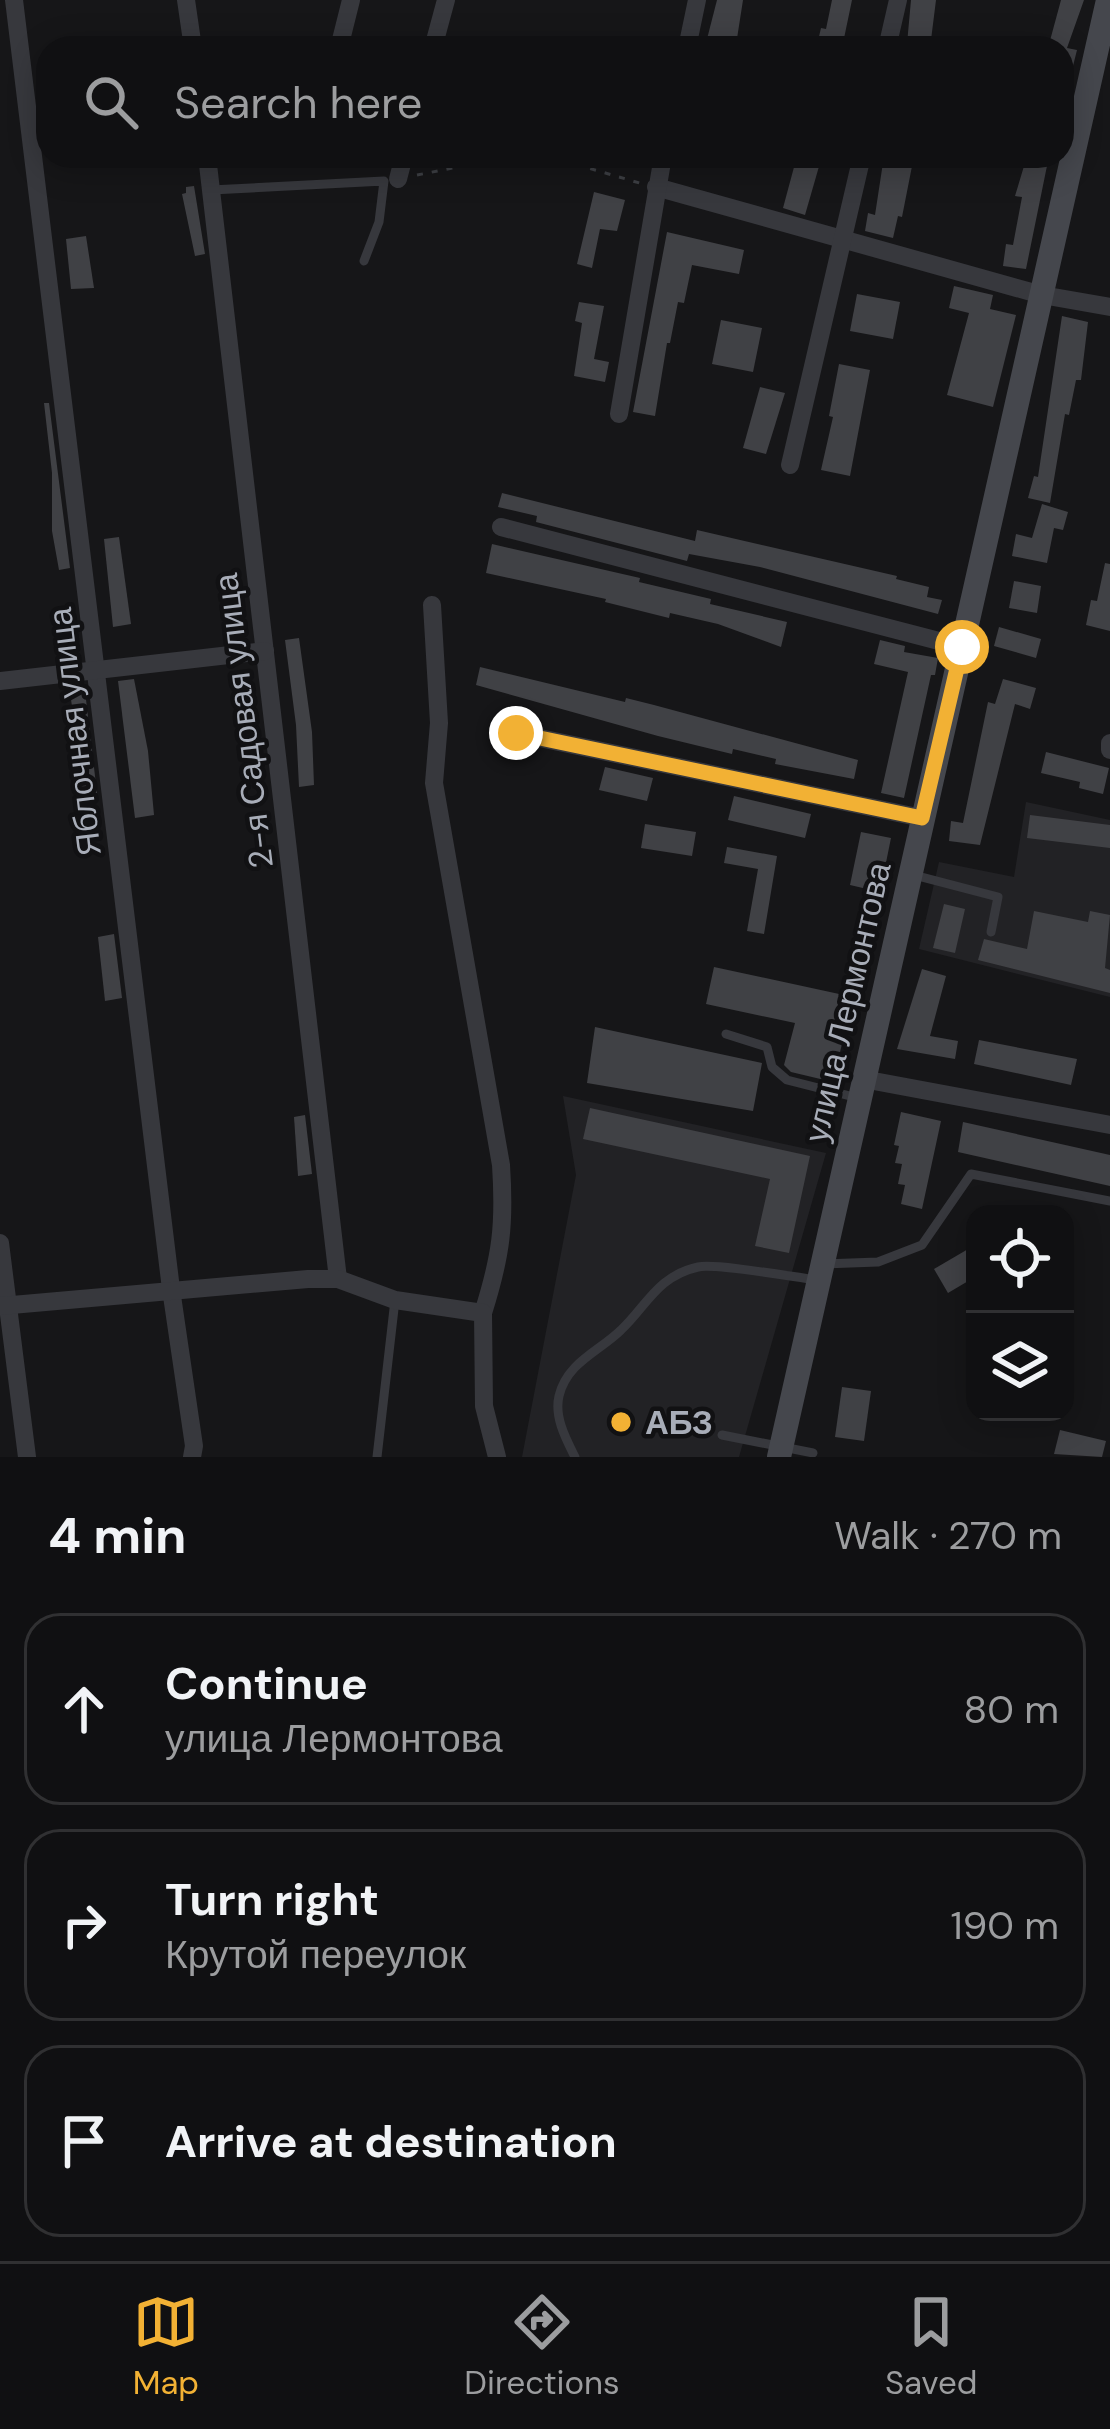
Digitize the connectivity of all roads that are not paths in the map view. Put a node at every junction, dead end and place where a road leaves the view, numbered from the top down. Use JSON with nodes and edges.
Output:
{"nodes":[{"id":1,"x":14,"y":0,"type":"edge"},
{"id":2,"x":187,"y":0,"type":"edge"},
{"id":3,"x":351,"y":0,"type":"edge"},
{"id":4,"x":446,"y":0,"type":"edge"},
{"id":5,"x":697,"y":0,"type":"edge"},
{"id":6,"x":898,"y":0,"type":"edge"},
{"id":7,"x":1108,"y":0,"type":"edge"},
{"id":8,"x":192,"y":36,"type":"edge"},
{"id":9,"x":342,"y":36,"type":"edge"},
{"id":10,"x":436,"y":36,"type":"edge"},
{"id":11,"x":690,"y":36,"type":"edge"},
{"id":12,"x":890,"y":36,"type":"edge"},
{"id":13,"x":1074,"y":152,"type":"edge"},
{"id":14,"x":209,"y":168,"type":"edge"},
{"id":15,"x":401,"y":168,"type":"edge"},
{"id":16,"x":660,"y":168,"type":"edge"},
{"id":17,"x":859,"y":168,"type":"edge"},
{"id":18,"x":1070,"y":168,"type":"edge"},
{"id":19,"x":398,"y":179,"type":"road end"},
{"id":20,"x":656,"y":188,"type":"junction"},
{"id":21,"x":212,"y":190,"type":"junction"},
{"id":22,"x":842,"y":240,"type":"junction"},
{"id":23,"x":364,"y":261,"type":"dead end"},
{"id":24,"x":1042,"y":295,"type":"junction"},
{"id":25,"x":1110,"y":307,"type":"edge"},
{"id":26,"x":619,"y":414,"type":"dead end"},
{"id":27,"x":790,"y":465,"type":"dead end"},
{"id":28,"x":501,"y":527,"type":"dead end"},
{"id":29,"x":432,"y":605,"type":"dead end"},
{"id":30,"x":962,"y":647,"type":"junction"},
{"id":31,"x":266,"y":650,"type":"junction"},
{"id":32,"x":97,"y":670,"type":"junction"},
{"id":33,"x":0,"y":681,"type":"edge"},
{"id":34,"x":516,"y":733,"type":"dead end"},
{"id":35,"x":922,"y":818,"type":"junction"},
{"id":36,"x":910,"y":874,"type":"junction"},
{"id":37,"x":991,"y":932,"type":"dead end"},
{"id":38,"x":726,"y":1034,"type":"dead end"},
{"id":39,"x":861,"y":1089,"type":"junction"},
{"id":40,"x":1110,"y":1125,"type":"edge"},
{"id":41,"x":1110,"y":1201,"type":"edge"},
{"id":42,"x":0,"y":1244,"type":"edge"},
{"id":43,"x":818,"y":1272,"type":"junction"},
{"id":44,"x":338,"y":1280,"type":"junction"},
{"id":45,"x":171,"y":1289,"type":"junction"},
{"id":46,"x":395,"y":1300,"type":"junction"},
{"id":47,"x":4,"y":1306,"type":"edge"},
{"id":48,"x":483,"y":1313,"type":"junction"},
{"id":49,"x":722,"y":1435,"type":"dead end"},
{"id":50,"x":780,"y":1451,"type":"edge"},
{"id":51,"x":813,"y":1453,"type":"dead end"},
{"id":52,"x":27,"y":1457,"type":"edge"},
{"id":53,"x":192,"y":1457,"type":"edge"},
{"id":54,"x":377,"y":1457,"type":"edge"},
{"id":55,"x":497,"y":1457,"type":"edge"},
{"id":56,"x":574,"y":1457,"type":"edge"}],
"edges":[{"from":1,"to":32,"type":"street","name":"Яблочная улица"},
{"from":2,"to":8,"type":"street"},
{"from":3,"to":9,"type":"street"},
{"from":4,"to":10,"type":"street"},
{"from":5,"to":11,"type":"street"},
{"from":6,"to":12,"type":"street"},
{"from":7,"to":13,"type":"street","name":"улица Лермонтова"},
{"from":14,"to":21,"type":"street","name":"2-я Садовая улица"},
{"from":15,"to":19,"type":"street"},
{"from":16,"to":20,"type":"street"},
{"from":17,"to":22,"type":"street"},
{"from":18,"to":24,"type":"street","name":"улица Лермонтова"},
{"from":20,"to":22,"type":"street"},
{"from":20,"to":26,"type":"street"},
{"from":21,"to":23,"type":"lane"},
{"from":21,"to":31,"type":"street","name":"2-я Садовая улица"},
{"from":22,"to":24,"type":"street"},
{"from":22,"to":27,"type":"street"},
{"from":24,"to":25,"type":"street"},
{"from":24,"to":30,"type":"street","name":"улица Лермонтова"},
{"from":28,"to":30,"type":"street"},
{"from":29,"to":48,"type":"street"},
{"from":30,"to":35,"type":"street","name":"улица Лермонтова"},
{"from":31,"to":32,"type":"street"},
{"from":31,"to":44,"type":"street","name":"2-я Садовая улица"},
{"from":32,"to":33,"type":"street"},
{"from":32,"to":45,"type":"street","name":"Яблочная улица"},
{"from":34,"to":35,"type":"street"},
{"from":35,"to":36,"type":"street","name":"улица Лермонтова"},
{"from":36,"to":37,"type":"lane"},
{"from":36,"to":39,"type":"street","name":"улица Лермонтова"},
{"from":38,"to":39,"type":"lane"},
{"from":39,"to":40,"type":"street"},
{"from":39,"to":43,"type":"street","name":"улица Лермонтова"},
{"from":41,"to":43,"type":"lane"},
{"from":42,"to":47,"type":"street"},
{"from":43,"to":50,"type":"street","name":"улица Лермонтова"},
{"from":43,"to":56,"type":"lane"},
{"from":44,"to":45,"type":"street"},
{"from":44,"to":46,"type":"street"},
{"from":45,"to":47,"type":"street"},
{"from":45,"to":53,"type":"street","name":"Яблочная улица"},
{"from":46,"to":48,"type":"street"},
{"from":46,"to":54,"type":"lane"},
{"from":47,"to":52,"type":"street"},
{"from":48,"to":55,"type":"street"},
{"from":49,"to":50,"type":"lane"},
{"from":50,"to":51,"type":"lane"}]}
